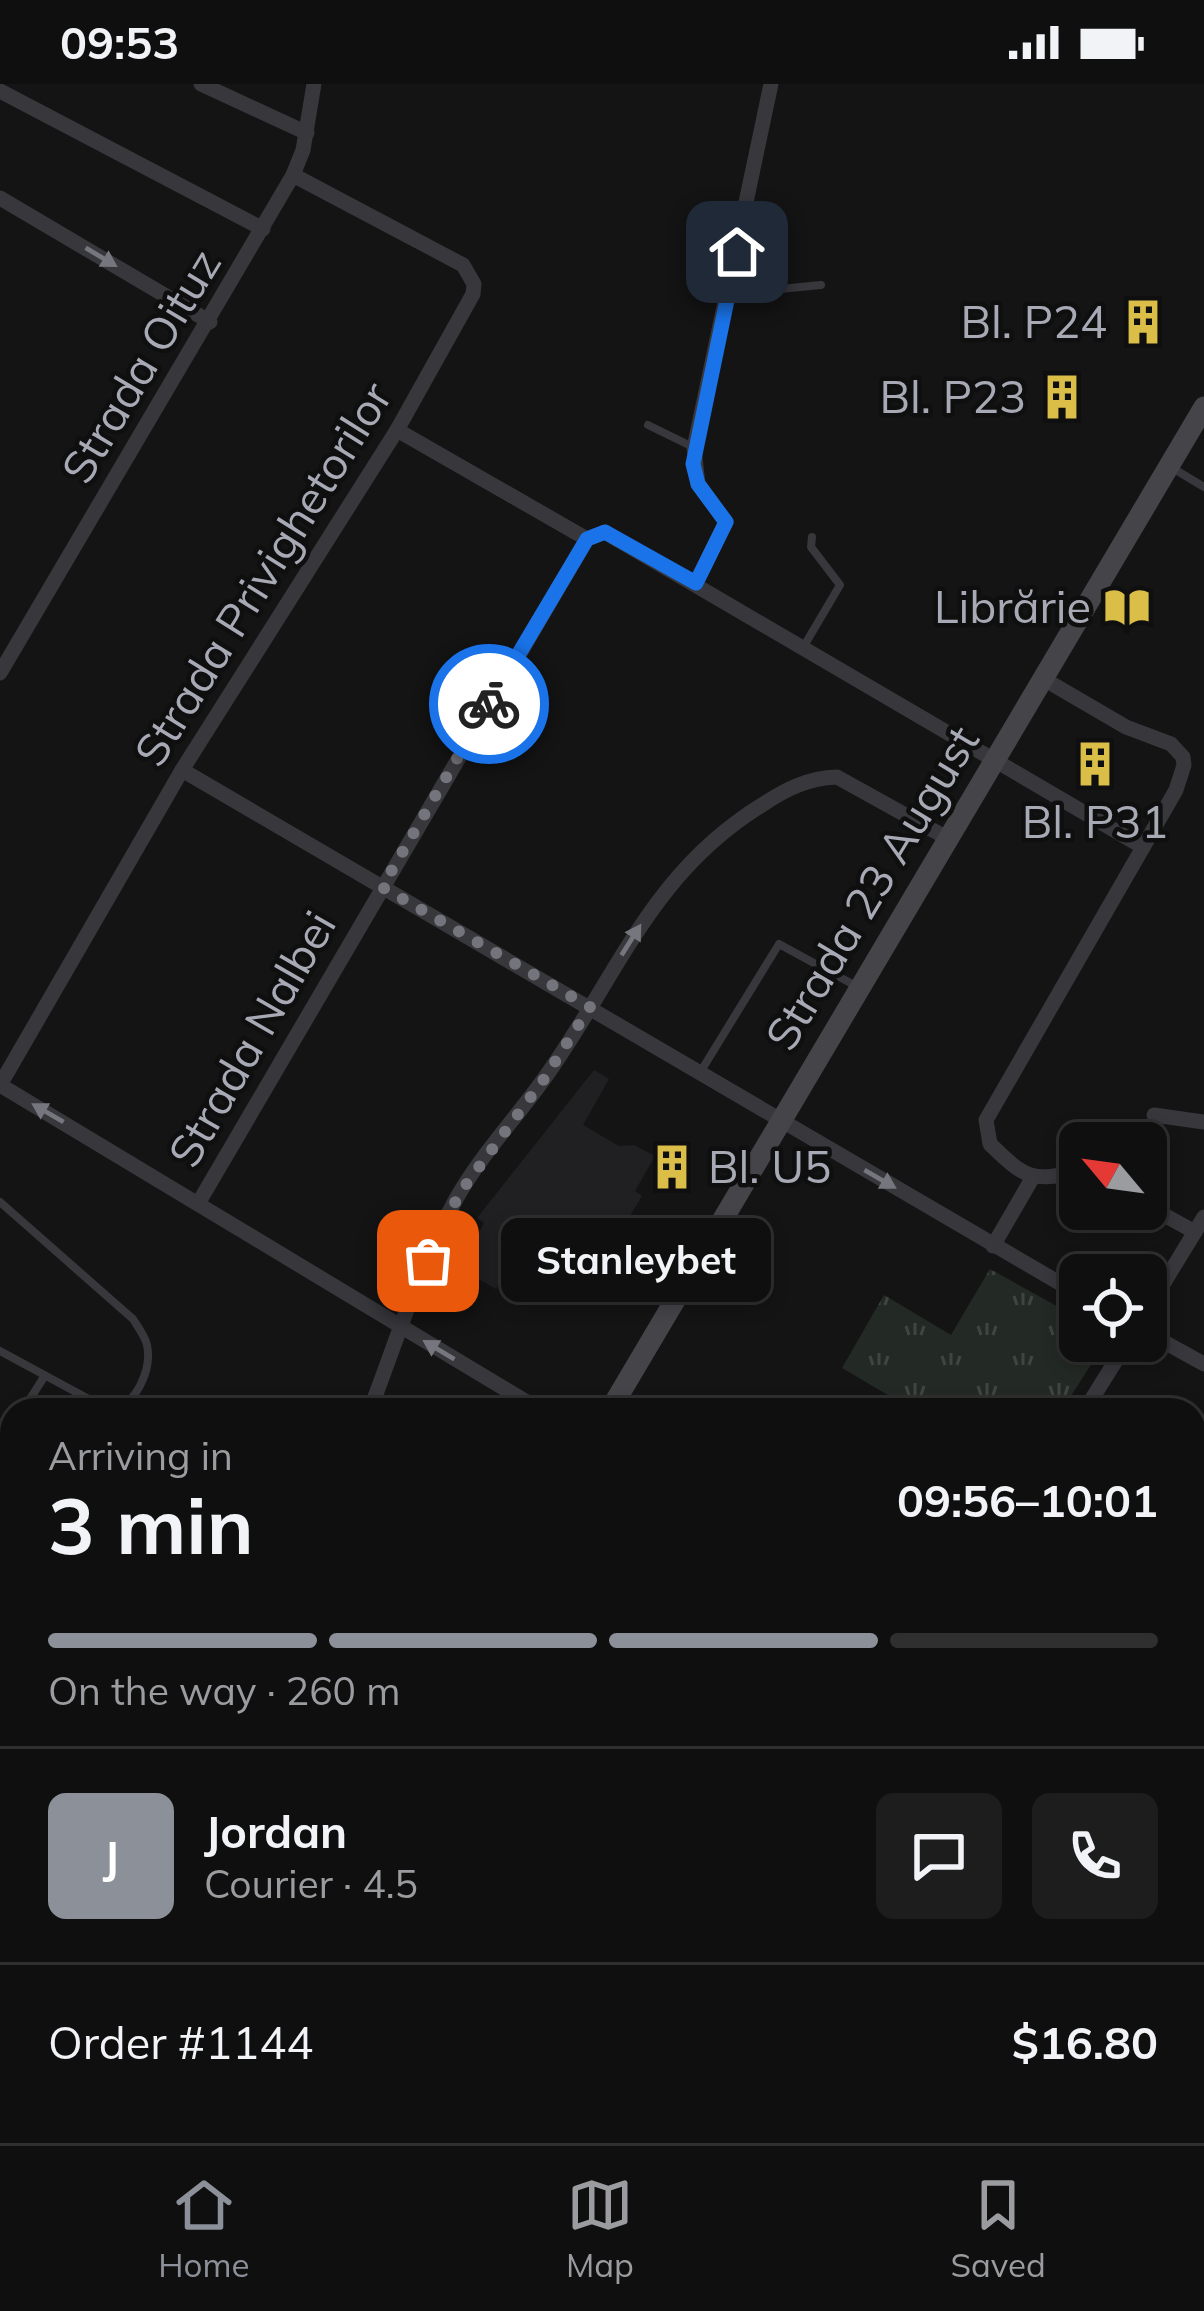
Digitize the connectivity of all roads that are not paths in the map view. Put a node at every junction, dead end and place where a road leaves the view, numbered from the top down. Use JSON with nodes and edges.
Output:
{"nodes":[{"id":1,"x":201,"y":84,"type":"edge"},
{"id":2,"x":314,"y":84,"type":"edge"},
{"id":3,"x":771,"y":84,"type":"edge"},
{"id":4,"x":0,"y":91,"type":"edge"},
{"id":5,"x":307,"y":133,"type":"junction"},
{"id":6,"x":293,"y":175,"type":"junction"},
{"id":7,"x":0,"y":198,"type":"edge"},
{"id":8,"x":263,"y":229,"type":"junction"},
{"id":9,"x":820,"y":285,"type":"dead end"},
{"id":10,"x":729,"y":294,"type":"junction"},
{"id":11,"x":210,"y":322,"type":"junction"},
{"id":12,"x":1204,"y":407,"type":"edge"},
{"id":13,"x":648,"y":425,"type":"dead end"},
{"id":14,"x":397,"y":430,"type":"junction"},
{"id":15,"x":694,"y":448,"type":"junction"},
{"id":16,"x":1168,"y":466,"type":"junction"},
{"id":17,"x":1204,"y":487,"type":"edge"},
{"id":18,"x":812,"y":537,"type":"dead end"},
{"id":19,"x":587,"y":539,"type":"junction"},
{"id":20,"x":696,"y":583,"type":"junction"},
{"id":21,"x":804,"y":646,"type":"junction"},
{"id":22,"x":0,"y":673,"type":"edge"},
{"id":23,"x":1042,"y":678,"type":"junction"},
{"id":24,"x":994,"y":759,"type":"junction"},
{"id":25,"x":182,"y":770,"type":"junction"},
{"id":26,"x":946,"y":838,"type":"junction"},
{"id":27,"x":1143,"y":847,"type":"junction"},
{"id":28,"x":382,"y":887,"type":"junction"},
{"id":29,"x":858,"y":987,"type":"junction"},
{"id":30,"x":590,"y":1007,"type":"junction"},
{"id":31,"x":700,"y":1072,"type":"junction"},
{"id":32,"x":0,"y":1085,"type":"edge"},
{"id":33,"x":1154,"y":1115,"type":"dead end"},
{"id":34,"x":779,"y":1120,"type":"junction"},
{"id":35,"x":1204,"y":1122,"type":"edge"},
{"id":36,"x":1034,"y":1177,"type":"junction"},
{"id":37,"x":1059,"y":1178,"type":"edge"},
{"id":38,"x":0,"y":1202,"type":"edge"},
{"id":39,"x":199,"y":1202,"type":"junction"},
{"id":40,"x":1167,"y":1212,"type":"edge"},
{"id":41,"x":1199,"y":1224,"type":"edge"},
{"id":42,"x":993,"y":1246,"type":"junction"},
{"id":43,"x":1167,"y":1277,"type":"edge"},
{"id":44,"x":1059,"y":1283,"type":"edge"},
{"id":45,"x":402,"y":1328,"type":"junction"},
{"id":46,"x":1167,"y":1344,"type":"edge"},
{"id":47,"x":0,"y":1351,"type":"edge"},
{"id":48,"x":1115,"y":1362,"type":"edge"},
{"id":49,"x":1204,"y":1364,"type":"edge"},
{"id":50,"x":44,"y":1377,"type":"junction"},
{"id":51,"x":31,"y":1398,"type":"edge"},
{"id":52,"x":86,"y":1398,"type":"edge"},
{"id":53,"x":132,"y":1398,"type":"edge"},
{"id":54,"x":375,"y":1398,"type":"edge"},
{"id":55,"x":506,"y":1398,"type":"edge"},
{"id":56,"x":617,"y":1398,"type":"edge"},
{"id":57,"x":1092,"y":1398,"type":"edge"}],
"edges":[{"from":1,"to":5,"type":"street"},
{"from":2,"to":5,"type":"street","name":"Strada Oituz"},
{"from":3,"to":10,"type":"street"},
{"from":4,"to":8,"type":"street"},
{"from":5,"to":6,"type":"street","name":"Strada Oituz"},
{"from":6,"to":8,"type":"street","name":"Strada Oituz"},
{"from":6,"to":14,"type":"street","name":"Strada Privighetorilor"},
{"from":7,"to":11,"type":"street","one_way":true},
{"from":8,"to":11,"type":"street","name":"Strada Oituz"},
{"from":9,"to":10,"type":"lane"},
{"from":10,"to":15,"type":"street"},
{"from":11,"to":22,"type":"street","name":"Strada Oituz"},
{"from":12,"to":16,"type":"main road","name":"Strada 23 August"},
{"from":13,"to":15,"type":"lane"},
{"from":14,"to":19,"type":"street"},
{"from":14,"to":25,"type":"street","name":"Strada Privighetorilor"},
{"from":15,"to":20,"type":"street"},
{"from":16,"to":17,"type":"lane"},
{"from":16,"to":23,"type":"main road","name":"Strada 23 August"},
{"from":18,"to":21,"type":"lane"},
{"from":19,"to":20,"type":"street"},
{"from":19,"to":28,"type":"street","name":"Strada Nalbei"},
{"from":20,"to":21,"type":"street"},
{"from":21,"to":24,"type":"street"},
{"from":23,"to":24,"type":"main road","name":"Strada 23 August"},
{"from":23,"to":27,"type":"street"},
{"from":24,"to":26,"type":"main road","name":"Strada 23 August"},
{"from":24,"to":27,"type":"street"},
{"from":25,"to":28,"type":"street"},
{"from":25,"to":32,"type":"street","name":"Strada Privighetorilor"},
{"from":26,"to":29,"type":"main road","name":"Strada 23 August"},
{"from":30,"to":26,"type":"street","one_way":true},
{"from":27,"to":36,"type":"street"},
{"from":28,"to":30,"type":"street"},
{"from":28,"to":39,"type":"street","name":"Strada Nalbei"},
{"from":29,"to":31,"type":"lane"},
{"from":29,"to":34,"type":"main road","name":"Strada 23 August"},
{"from":30,"to":31,"type":"street"},
{"from":30,"to":45,"type":"street"},
{"from":31,"to":34,"type":"street"},
{"from":39,"to":32,"type":"street","one_way":true},
{"from":33,"to":35,"type":"street"},
{"from":34,"to":42,"type":"street","one_way":true},
{"from":34,"to":56,"type":"main road","name":"Strada 23 August"},
{"from":36,"to":37,"type":"street"},
{"from":36,"to":42,"type":"street"},
{"from":38,"to":53,"type":"lane"},
{"from":39,"to":45,"type":"street"},
{"from":40,"to":41,"type":"street"},
{"from":41,"to":43,"type":"street"},
{"from":42,"to":44,"type":"street"},
{"from":45,"to":54,"type":"street"},
{"from":55,"to":45,"type":"street","one_way":true},
{"from":46,"to":49,"type":"street"},
{"from":47,"to":50,"type":"lane"},
{"from":48,"to":57,"type":"street"},
{"from":50,"to":51,"type":"lane"},
{"from":50,"to":52,"type":"lane"}]}
